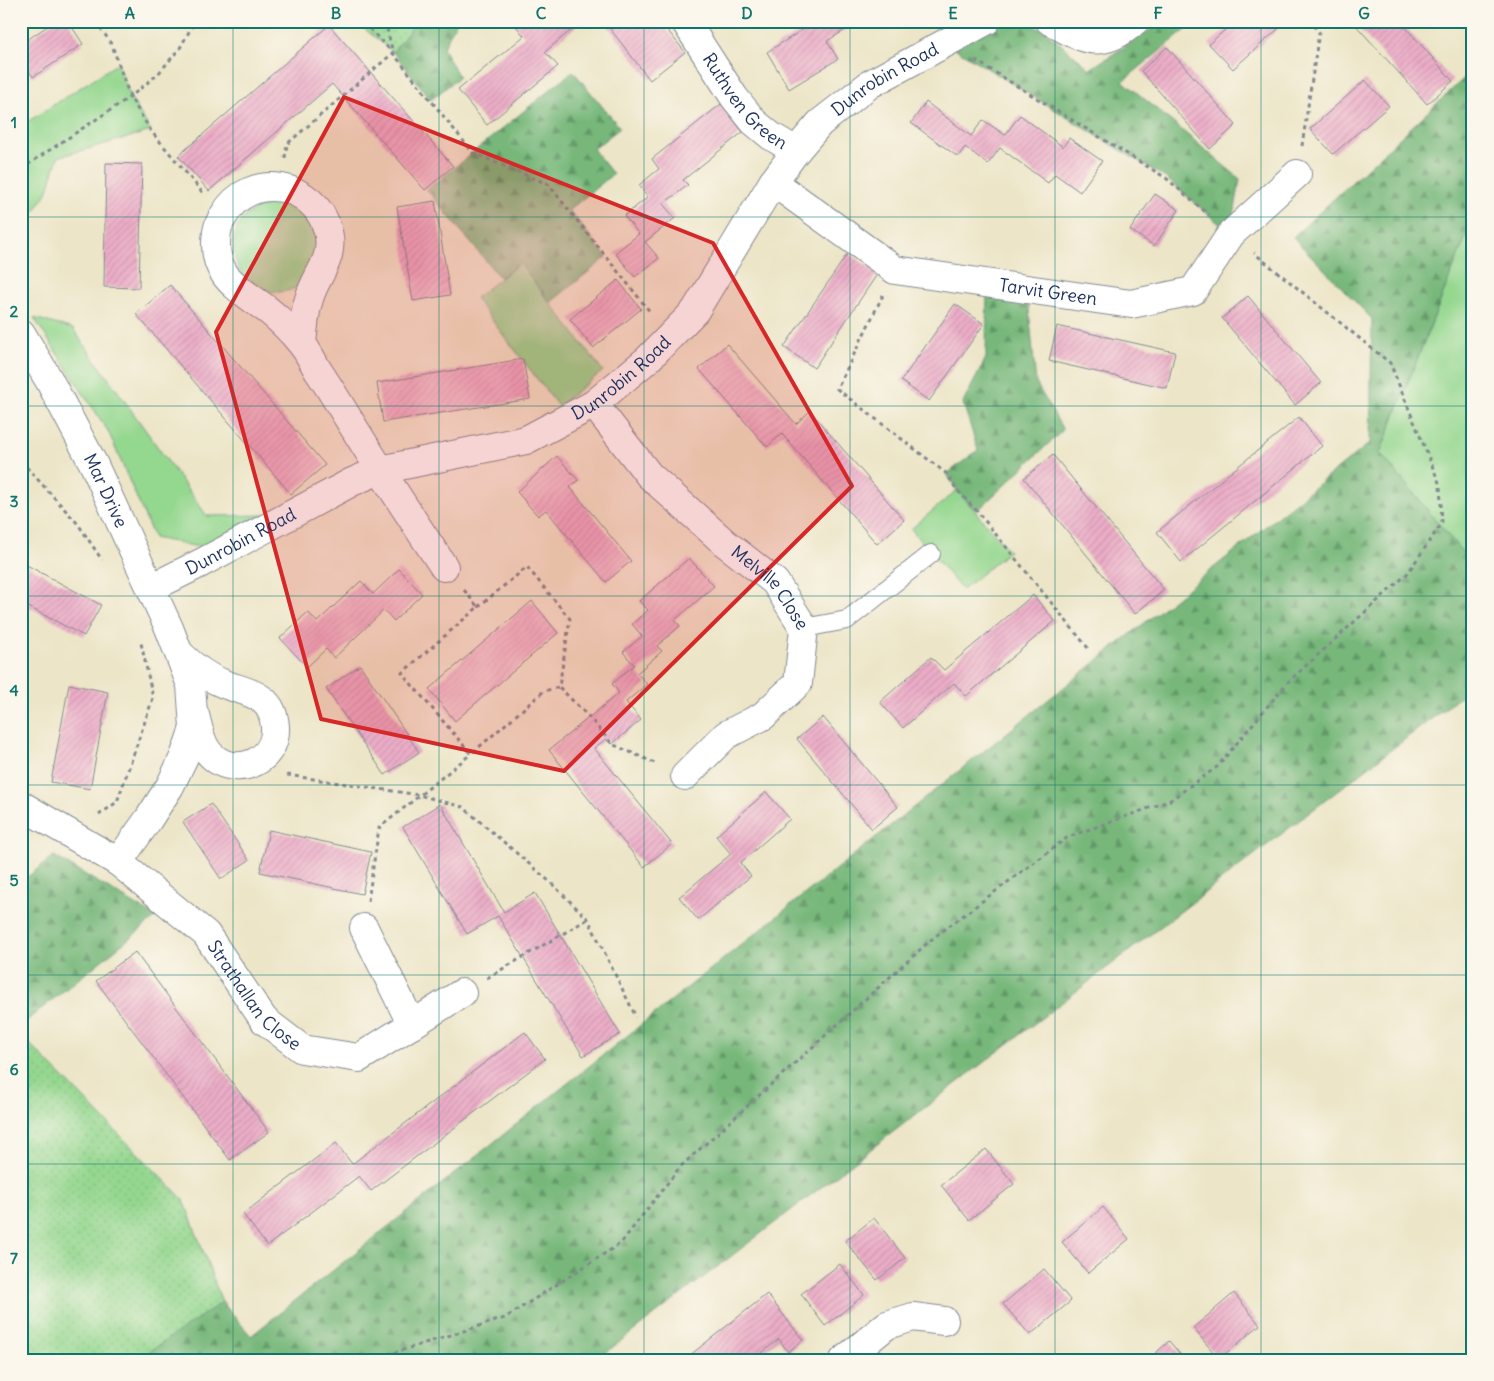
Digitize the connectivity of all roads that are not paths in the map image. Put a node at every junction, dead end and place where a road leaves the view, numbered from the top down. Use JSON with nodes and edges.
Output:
{"nodes":[{"id":1,"x":685,"y":21,"type":"edge"},
{"id":2,"x":986,"y":21,"type":"edge"},
{"id":3,"x":1050,"y":21,"type":"edge"},
{"id":4,"x":1135,"y":21,"type":"edge"},
{"id":5,"x":796,"y":151,"type":"junction"},
{"id":6,"x":1297,"y":174,"type":"road end"},
{"id":7,"x":774,"y":182,"type":"junction"},
{"id":8,"x":21,"y":333,"type":"edge"},
{"id":9,"x":302,"y":344,"type":"junction"},
{"id":10,"x":594,"y":404,"type":"junction"},
{"id":11,"x":380,"y":470,"type":"junction"},
{"id":12,"x":932,"y":554,"type":"dead end"},
{"id":13,"x":444,"y":567,"type":"road end"},
{"id":14,"x":151,"y":588,"type":"junction"},
{"id":15,"x":804,"y":628,"type":"junction"},
{"id":16,"x":179,"y":653,"type":"junction"},
{"id":17,"x":192,"y":704,"type":"junction"},
{"id":18,"x":685,"y":776,"type":"road end"},
{"id":19,"x":21,"y":805,"type":"edge"},
{"id":20,"x":118,"y":862,"type":"junction"},
{"id":21,"x":364,"y":928,"type":"road end"},
{"id":22,"x":462,"y":993,"type":"road end"},
{"id":23,"x":412,"y":1025,"type":"junction"},
{"id":24,"x":944,"y":1322,"type":"dead end"},
{"id":25,"x":844,"y":1360,"type":"edge"}],
"edges":[{"from":1,"to":5,"type":"street","name":"Ruthven Green"},
{"from":2,"to":5,"type":"street","name":"Dunrobin Road"},
{"from":3,"to":4,"type":"street"},
{"from":5,"to":7,"type":"street","name":"Dunrobin Road"},
{"from":6,"to":7,"type":"street","name":"Tarvit Green"},
{"from":7,"to":10,"type":"street","name":"Dunrobin Road"},
{"from":8,"to":14,"type":"street","name":"Mar Drive"},
{"from":9,"to":9,"type":"street"},
{"from":9,"to":11,"type":"street"},
{"from":10,"to":11,"type":"street","name":"Dunrobin Road"},
{"from":10,"to":15,"type":"street","name":"Melville Close"},
{"from":11,"to":13,"type":"street"},
{"from":11,"to":14,"type":"street","name":"Dunrobin Road"},
{"from":12,"to":15,"type":"lane"},
{"from":14,"to":16,"type":"street","name":"Mar Drive"},
{"from":15,"to":18,"type":"street","name":"Melville Close"},
{"from":16,"to":17,"type":"street","name":"Mar Drive"},
{"from":16,"to":17,"type":"street","name":"Mar Drive"},
{"from":17,"to":20,"type":"street","name":"Mar Drive"},
{"from":19,"to":20,"type":"street","name":"Strathallan Close"},
{"from":20,"to":23,"type":"street","name":"Strathallan Close"},
{"from":21,"to":23,"type":"street"},
{"from":22,"to":23,"type":"street","name":"Strathallan Close"},
{"from":24,"to":25,"type":"street"}]}
